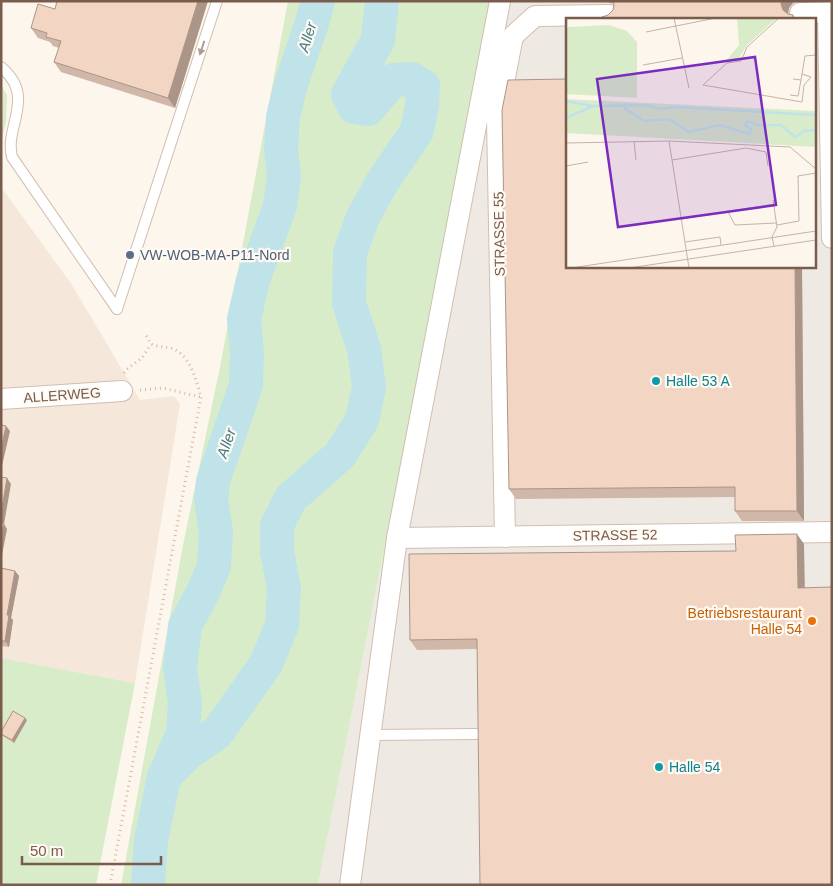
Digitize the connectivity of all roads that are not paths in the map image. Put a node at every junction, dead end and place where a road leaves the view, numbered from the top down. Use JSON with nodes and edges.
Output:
{"nodes":[{"id":1,"x":217,"y":1,"type":"edge"},
{"id":2,"x":500,"y":1,"type":"edge"},
{"id":3,"x":830,"y":12,"type":"edge"},
{"id":4,"x":800,"y":13,"type":"dead end"},
{"id":5,"x":609,"y":15,"type":"edge"},
{"id":6,"x":1,"y":67,"type":"edge"},
{"id":7,"x":832,"y":238,"type":"edge"},
{"id":8,"x":122,"y":391,"type":"road end"},
{"id":9,"x":1,"y":399,"type":"edge"},
{"id":10,"x":832,"y":532,"type":"edge"},
{"id":11,"x":505,"y":537,"type":"junction"},
{"id":12,"x":397,"y":538,"type":"junction"},
{"id":13,"x":476,"y":734,"type":"edge"},
{"id":14,"x":370,"y":735,"type":"junction"},
{"id":15,"x":350,"y":885,"type":"edge"}],
"edges":[{"from":1,"to":6,"type":"lane","one_way":true},
{"from":2,"to":12,"type":"street"},
{"from":3,"to":4,"type":"street"},
{"from":3,"to":7,"type":"street"},
{"from":5,"to":11,"type":"street","name":"STRASSE 55"},
{"from":8,"to":9,"type":"street","name":"ALLERWEG"},
{"from":10,"to":11,"type":"street","name":"STRASSE 52"},
{"from":11,"to":12,"type":"street","name":"STRASSE 52"},
{"from":12,"to":14,"type":"street"},
{"from":13,"to":14,"type":"lane"},
{"from":14,"to":15,"type":"street"}]}
